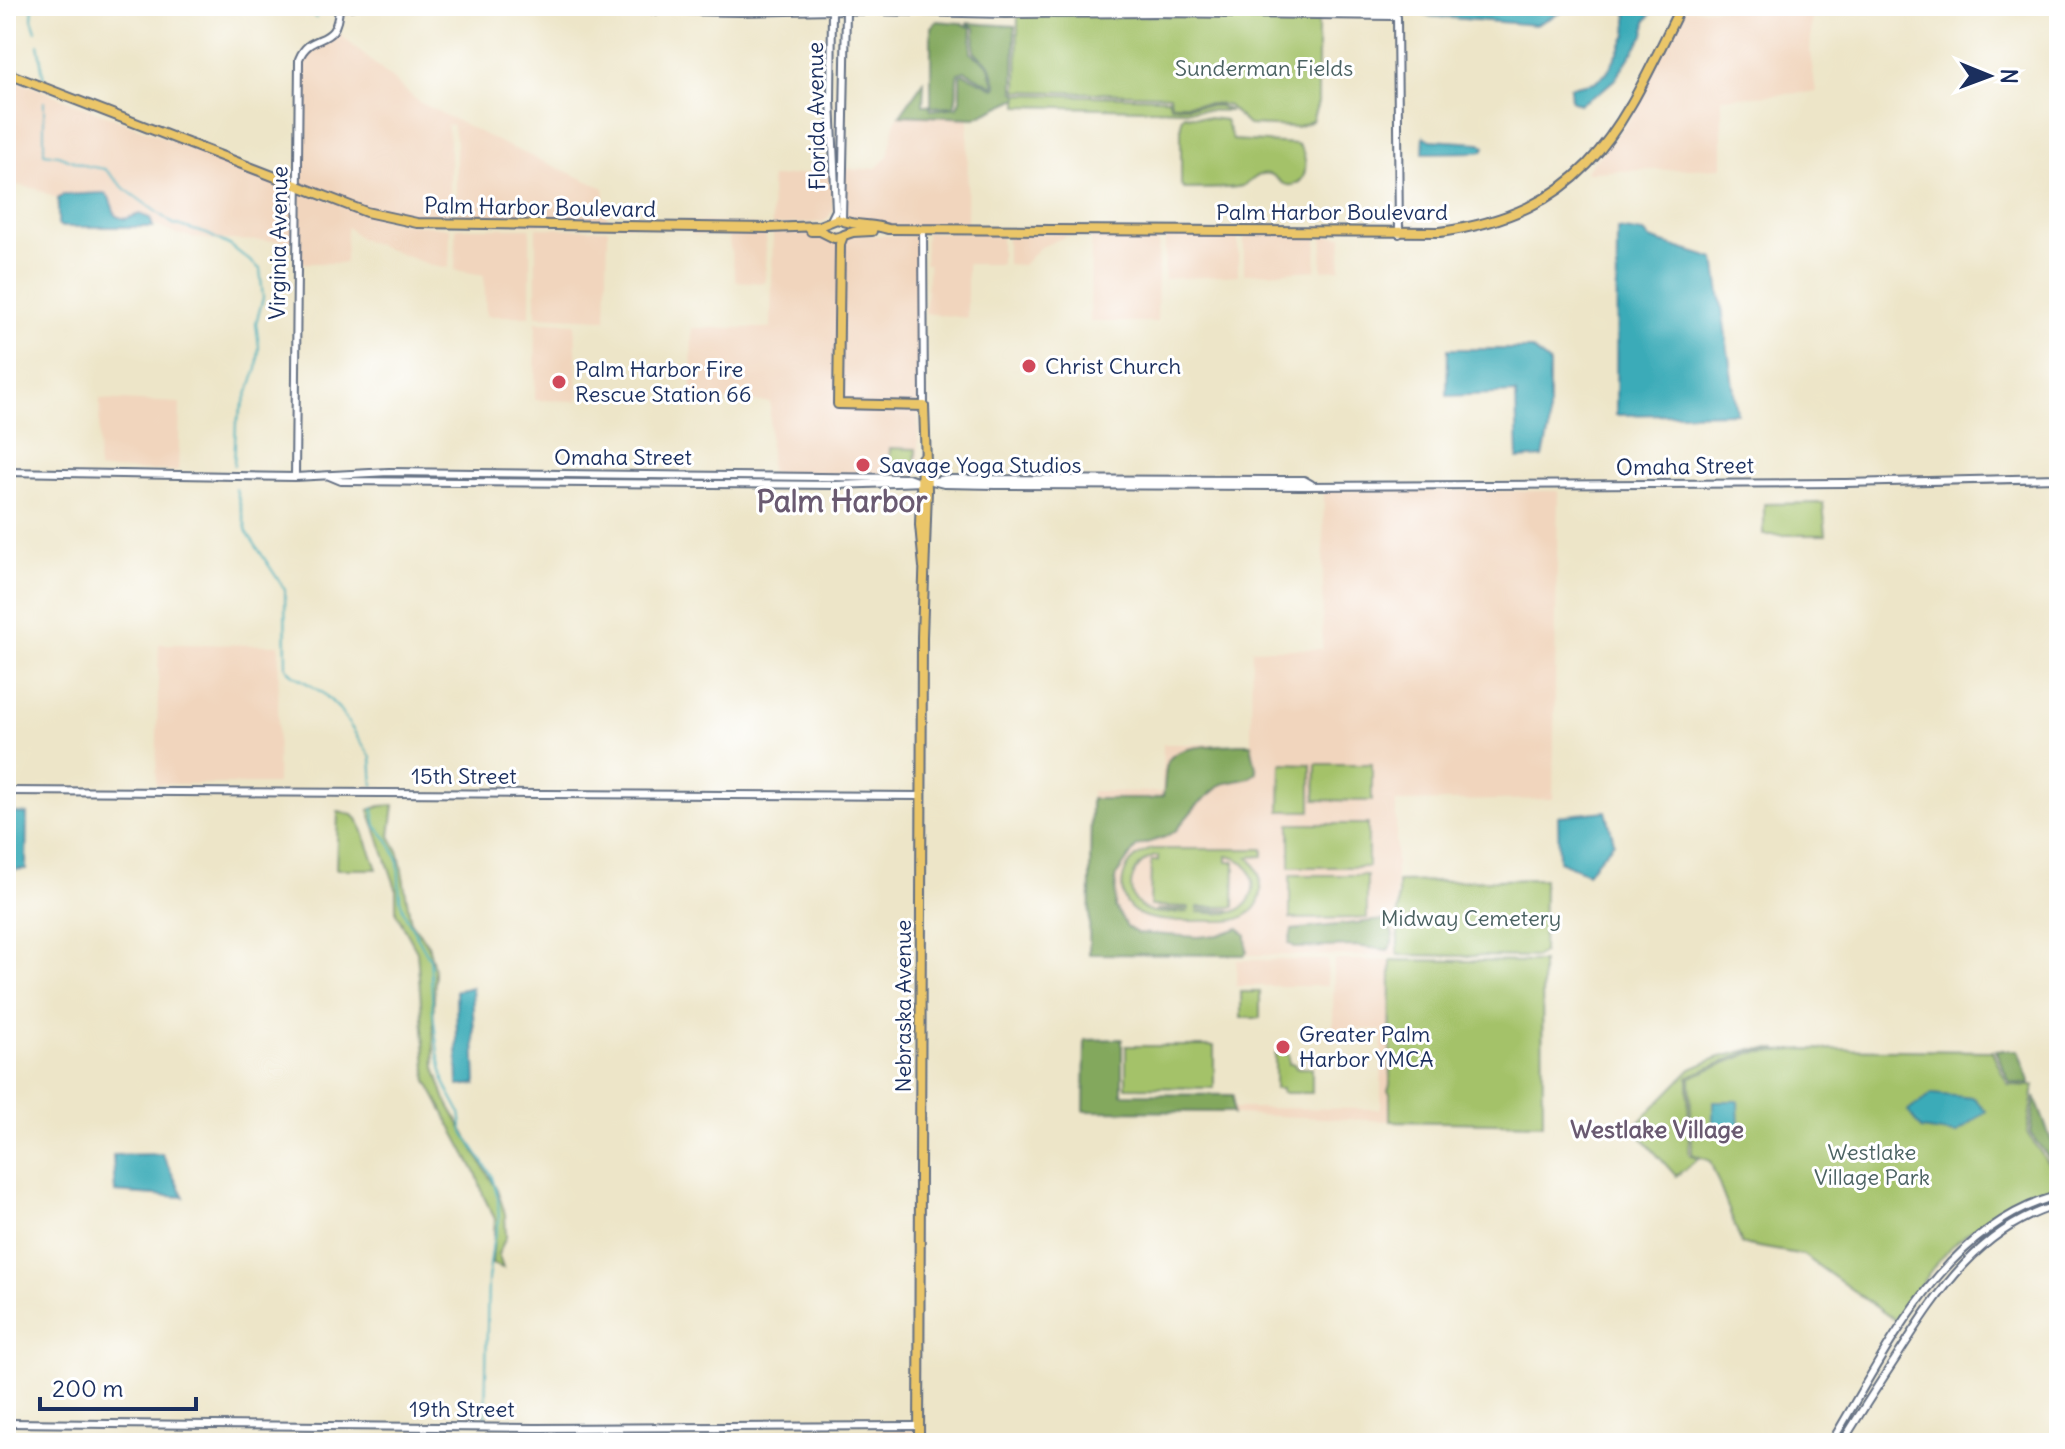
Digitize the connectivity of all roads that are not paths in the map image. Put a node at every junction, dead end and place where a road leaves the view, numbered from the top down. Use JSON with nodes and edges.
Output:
{"nodes":[{"id":1,"x":7,"y":6,"type":"edge"},
{"id":2,"x":355,"y":6,"type":"edge"},
{"id":3,"x":405,"y":6,"type":"edge"},
{"id":4,"x":1681,"y":6,"type":"edge"},
{"id":5,"x":338,"y":7,"type":"edge"},
{"id":6,"x":832,"y":10,"type":"junction"},
{"id":7,"x":846,"y":11,"type":"junction"},
{"id":8,"x":6,"y":13,"type":"edge"},
{"id":9,"x":6,"y":73,"type":"edge"},
{"id":10,"x":297,"y":186,"type":"junction"},
{"id":11,"x":830,"y":221,"type":"junction"},
{"id":12,"x":842,"y":221,"type":"junction"},
{"id":13,"x":789,"y":228,"type":"junction"},
{"id":14,"x":888,"y":229,"type":"junction"},
{"id":15,"x":923,"y":229,"type":"junction"},
{"id":16,"x":1399,"y":234,"type":"junction"},
{"id":17,"x":843,"y":236,"type":"junction"},
{"id":18,"x":830,"y":237,"type":"junction"},
{"id":19,"x":838,"y":294,"type":"junction"},
{"id":20,"x":924,"y":406,"type":"junction"},
{"id":21,"x":6,"y":472,"type":"edge"},
{"id":22,"x":295,"y":477,"type":"junction"},
{"id":23,"x":2059,"y":478,"type":"edge"},
{"id":24,"x":924,"y":481,"type":"junction"},
{"id":25,"x":6,"y":791,"type":"edge"},
{"id":26,"x":922,"y":796,"type":"junction"},
{"id":27,"x":2059,"y":1195,"type":"edge"},
{"id":28,"x":2059,"y":1205,"type":"edge"},
{"id":29,"x":6,"y":1423,"type":"edge"},
{"id":30,"x":919,"y":1426,"type":"junction"},
{"id":31,"x":919,"y":1443,"type":"edge"},
{"id":32,"x":1831,"y":1443,"type":"edge"},
{"id":33,"x":1842,"y":1443,"type":"edge"}],
"edges":[{"from":1,"to":8,"type":"street"},
{"from":2,"to":5,"type":"street"},
{"from":3,"to":6,"type":"street"},
{"from":4,"to":16,"type":"main road","name":"Palm Harbor Boulevard"},
{"from":5,"to":10,"type":"street","name":"Virginia Avenue"},
{"from":6,"to":7,"type":"street"},
{"from":6,"to":11,"type":"street","name":"Florida Avenue"},
{"from":7,"to":12,"type":"street","name":"Florida Avenue"},
{"from":7,"to":16,"type":"street"},
{"from":9,"to":10,"type":"main road","name":"Palm Harbor Boulevard"},
{"from":10,"to":13,"type":"main road","name":"Palm Harbor Boulevard"},
{"from":10,"to":22,"type":"street","name":"Virginia Avenue"},
{"from":11,"to":12,"type":"main road"},
{"from":11,"to":13,"type":"main road","name":"Palm Harbor Boulevard"},
{"from":11,"to":18,"type":"main road"},
{"from":12,"to":14,"type":"main road"},
{"from":12,"to":17,"type":"main road"},
{"from":13,"to":18,"type":"main road","name":"Palm Harbor Boulevard"},
{"from":14,"to":15,"type":"main road"},
{"from":14,"to":17,"type":"main road"},
{"from":15,"to":16,"type":"main road","name":"Palm Harbor Boulevard"},
{"from":15,"to":20,"type":"street","name":"Nebraska Avenue"},
{"from":17,"to":18,"type":"main road"},
{"from":17,"to":19,"type":"main road"},
{"from":18,"to":19,"type":"main road"},
{"from":19,"to":20,"type":"main road"},
{"from":20,"to":24,"type":"main road","name":"Nebraska Avenue"},
{"from":21,"to":22,"type":"street","name":"Omaha Street"},
{"from":22,"to":24,"type":"street","name":"Omaha Street"},
{"from":23,"to":24,"type":"street","name":"Omaha Street"},
{"from":24,"to":26,"type":"main road","name":"Nebraska Avenue"},
{"from":25,"to":26,"type":"street","name":"15th Street"},
{"from":26,"to":30,"type":"main road","name":"Nebraska Avenue"},
{"from":27,"to":32,"type":"street"},
{"from":28,"to":33,"type":"street"},
{"from":29,"to":30,"type":"street","name":"19th Street"},
{"from":30,"to":31,"type":"main road","name":"Nebraska Avenue"}]}
